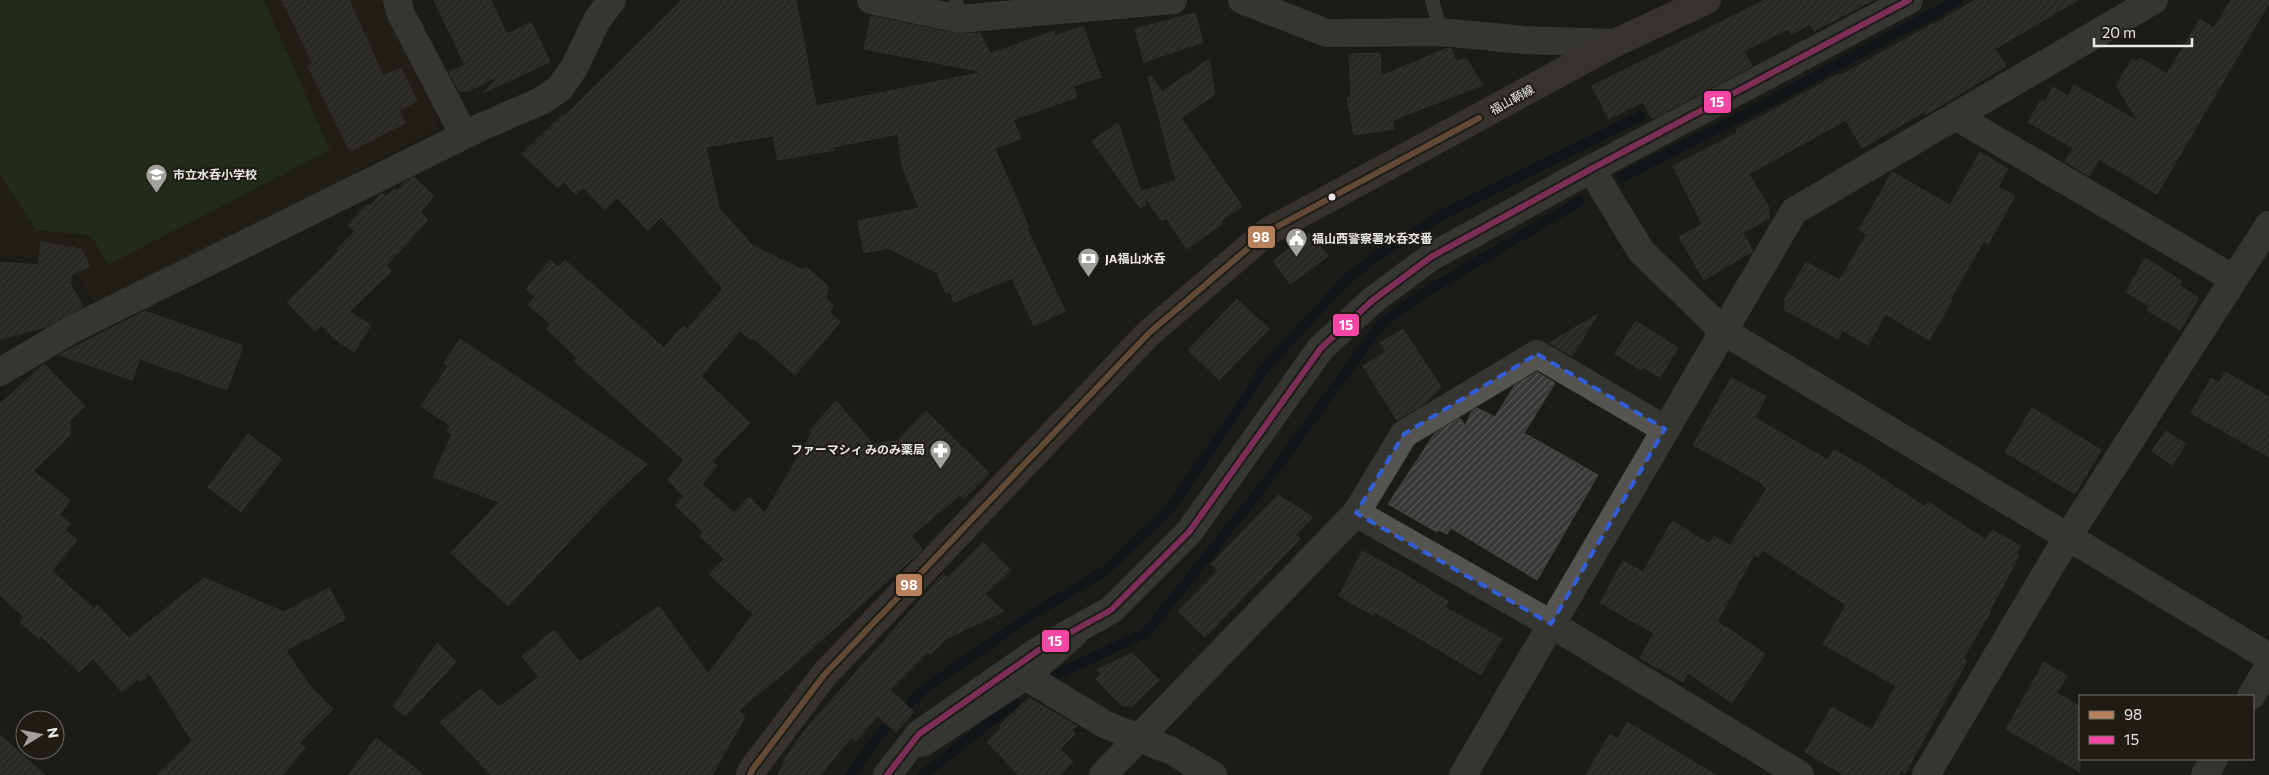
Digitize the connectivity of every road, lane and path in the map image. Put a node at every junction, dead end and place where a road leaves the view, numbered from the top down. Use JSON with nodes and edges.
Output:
{"nodes":[{"id":1,"x":397,"y":0,"type":"edge"},
{"id":2,"x":612,"y":0,"type":"edge"},
{"id":3,"x":871,"y":0,"type":"edge"},
{"id":4,"x":1173,"y":0,"type":"edge"},
{"id":5,"x":1242,"y":0,"type":"edge"},
{"id":6,"x":1432,"y":0,"type":"edge"},
{"id":7,"x":1707,"y":0,"type":"edge"},
{"id":8,"x":1910,"y":0,"type":"edge"},
{"id":9,"x":2154,"y":0,"type":"edge"},
{"id":10,"x":958,"y":9,"type":"edge"},
{"id":11,"x":1441,"y":32,"type":"junction"},
{"id":12,"x":1615,"y":43,"type":"junction"},
{"id":13,"x":1956,"y":116,"type":"junction"},
{"id":14,"x":464,"y":135,"type":"junction"},
{"id":15,"x":1591,"y":169,"type":"junction"},
{"id":16,"x":2269,"y":225,"type":"edge"},
{"id":17,"x":2234,"y":279,"type":"junction"},
{"id":18,"x":1723,"y":331,"type":"junction"},
{"id":19,"x":0,"y":372,"type":"edge"},
{"id":20,"x":1665,"y":429,"type":"junction"},
{"id":21,"x":1356,"y":513,"type":"junction"},
{"id":22,"x":2067,"y":538,"type":"junction"},
{"id":23,"x":1111,"y":610,"type":"junction"},
{"id":24,"x":1551,"y":624,"type":"junction"},
{"id":25,"x":2269,"y":657,"type":"edge"},
{"id":26,"x":2269,"y":666,"type":"edge"},
{"id":27,"x":1032,"y":680,"type":"junction"},
{"id":28,"x":2252,"y":695,"type":"edge"},
{"id":29,"x":1139,"y":738,"type":"junction"},
{"id":30,"x":904,"y":754,"type":"junction"},
{"id":31,"x":2213,"y":760,"type":"edge"},
{"id":32,"x":750,"y":775,"type":"edge"},
{"id":33,"x":887,"y":775,"type":"edge"},
{"id":34,"x":1103,"y":775,"type":"edge"},
{"id":35,"x":1213,"y":775,"type":"edge"},
{"id":36,"x":1462,"y":775,"type":"edge"},
{"id":37,"x":1800,"y":775,"type":"edge"},
{"id":38,"x":1926,"y":775,"type":"edge"},
{"id":39,"x":2205,"y":775,"type":"edge"}],
"edges":[{"from":1,"to":14,"type":"street"},
{"from":2,"to":14,"type":"street"},
{"from":3,"to":10,"type":"street"},
{"from":4,"to":10,"type":"street"},
{"from":5,"to":11,"type":"street"},
{"from":6,"to":11,"type":"lane"},
{"from":7,"to":12,"type":"main road","name":"福山鞆線"},
{"from":8,"to":15,"type":"street"},
{"from":9,"to":13,"type":"street"},
{"from":11,"to":12,"type":"street"},
{"from":12,"to":32,"type":"main road","name":"福山鞆線"},
{"from":13,"to":17,"type":"street"},
{"from":13,"to":18,"type":"street"},
{"from":14,"to":19,"type":"street"},
{"from":15,"to":18,"type":"street"},
{"from":15,"to":23,"type":"street"},
{"from":16,"to":17,"type":"street"},
{"from":17,"to":22,"type":"street"},
{"from":18,"to":20,"type":"street"},
{"from":18,"to":22,"type":"street"},
{"from":20,"to":21,"type":"street"},
{"from":20,"to":24,"type":"street"},
{"from":21,"to":24,"type":"street"},
{"from":21,"to":29,"type":"street"},
{"from":22,"to":25,"type":"street"},
{"from":22,"to":38,"type":"street"},
{"from":23,"to":27,"type":"lane"},
{"from":23,"to":30,"type":"street"},
{"from":24,"to":36,"type":"street"},
{"from":24,"to":37,"type":"street"},
{"from":26,"to":28,"type":"street"},
{"from":27,"to":29,"type":"street"},
{"from":27,"to":30,"type":"lane"},
{"from":29,"to":34,"type":"street"},
{"from":29,"to":35,"type":"street"},
{"from":30,"to":33,"type":"street"},
{"from":31,"to":39,"type":"street"}]}
